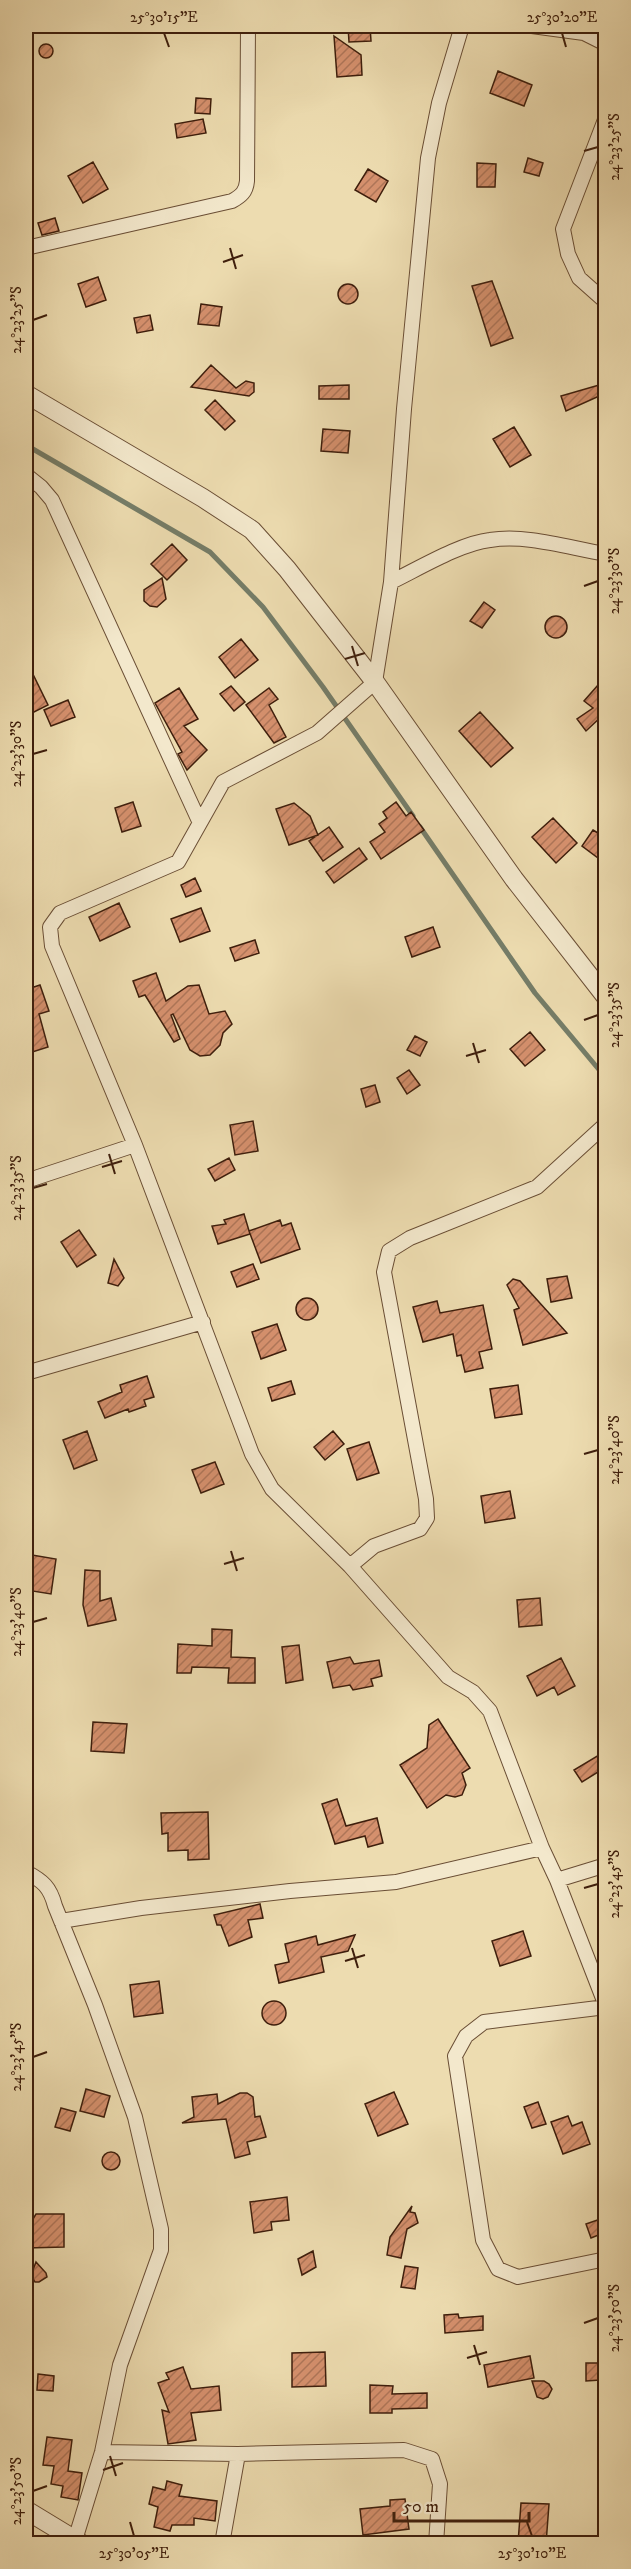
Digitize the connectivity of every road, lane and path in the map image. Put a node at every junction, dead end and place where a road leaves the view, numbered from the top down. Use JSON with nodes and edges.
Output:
{"nodes":[{"id":1,"x":248,"y":26,"type":"edge"},
{"id":2,"x":462,"y":26,"type":"edge"},
{"id":3,"x":532,"y":26,"type":"edge"},
{"id":4,"x":606,"y":44,"type":"edge"},
{"id":5,"x":606,"y":117,"type":"edge"},
{"id":6,"x":26,"y":248,"type":"edge"},
{"id":7,"x":606,"y":302,"type":"edge"},
{"id":8,"x":26,"y":394,"type":"edge"},
{"id":9,"x":26,"y":475,"type":"edge"},
{"id":10,"x":606,"y":554,"type":"edge"},
{"id":11,"x":391,"y":582,"type":"junction"},
{"id":12,"x":375,"y":682,"type":"junction"},
{"id":13,"x":200,"y":823,"type":"junction"},
{"id":14,"x":606,"y":997,"type":"edge"},
{"id":15,"x":606,"y":1124,"type":"edge"},
{"id":16,"x":135,"y":1145,"type":"junction"},
{"id":17,"x":26,"y":1181,"type":"edge"},
{"id":18,"x":203,"y":1322,"type":"junction"},
{"id":19,"x":26,"y":1373,"type":"edge"},
{"id":20,"x":350,"y":1566,"type":"junction"},
{"id":21,"x":542,"y":1848,"type":"junction"},
{"id":22,"x":606,"y":1865,"type":"edge"},
{"id":23,"x":26,"y":1872,"type":"edge"},
{"id":24,"x":557,"y":1880,"type":"junction"},
{"id":25,"x":61,"y":1921,"type":"junction"},
{"id":26,"x":606,"y":2007,"type":"edge"},
{"id":27,"x":606,"y":2259,"type":"edge"},
{"id":28,"x":102,"y":2452,"type":"junction"},
{"id":29,"x":238,"y":2454,"type":"junction"},
{"id":30,"x":26,"y":2510,"type":"edge"},
{"id":31,"x":78,"y":2542,"type":"edge"},
{"id":32,"x":222,"y":2544,"type":"edge"},
{"id":33,"x":436,"y":2544,"type":"edge"}],
"edges":[{"from":1,"to":6,"type":"street"},
{"from":2,"to":11,"type":"street"},
{"from":3,"to":4,"type":"street"},
{"from":5,"to":7,"type":"street"},
{"from":8,"to":12,"type":"street"},
{"from":9,"to":13,"type":"street"},
{"from":10,"to":11,"type":"street"},
{"from":11,"to":12,"type":"street"},
{"from":12,"to":13,"type":"street"},
{"from":12,"to":14,"type":"street"},
{"from":13,"to":16,"type":"street"},
{"from":15,"to":20,"type":"street"},
{"from":16,"to":17,"type":"street"},
{"from":16,"to":18,"type":"street"},
{"from":18,"to":19,"type":"street"},
{"from":18,"to":20,"type":"street"},
{"from":20,"to":21,"type":"street"},
{"from":21,"to":24,"type":"street"},
{"from":21,"to":25,"type":"street"},
{"from":22,"to":24,"type":"street"},
{"from":23,"to":25,"type":"street"},
{"from":24,"to":26,"type":"street"},
{"from":25,"to":28,"type":"street"},
{"from":26,"to":27,"type":"street"},
{"from":28,"to":29,"type":"street"},
{"from":28,"to":31,"type":"street"},
{"from":29,"to":32,"type":"street"},
{"from":29,"to":33,"type":"street"},
{"from":30,"to":31,"type":"street"}]}
